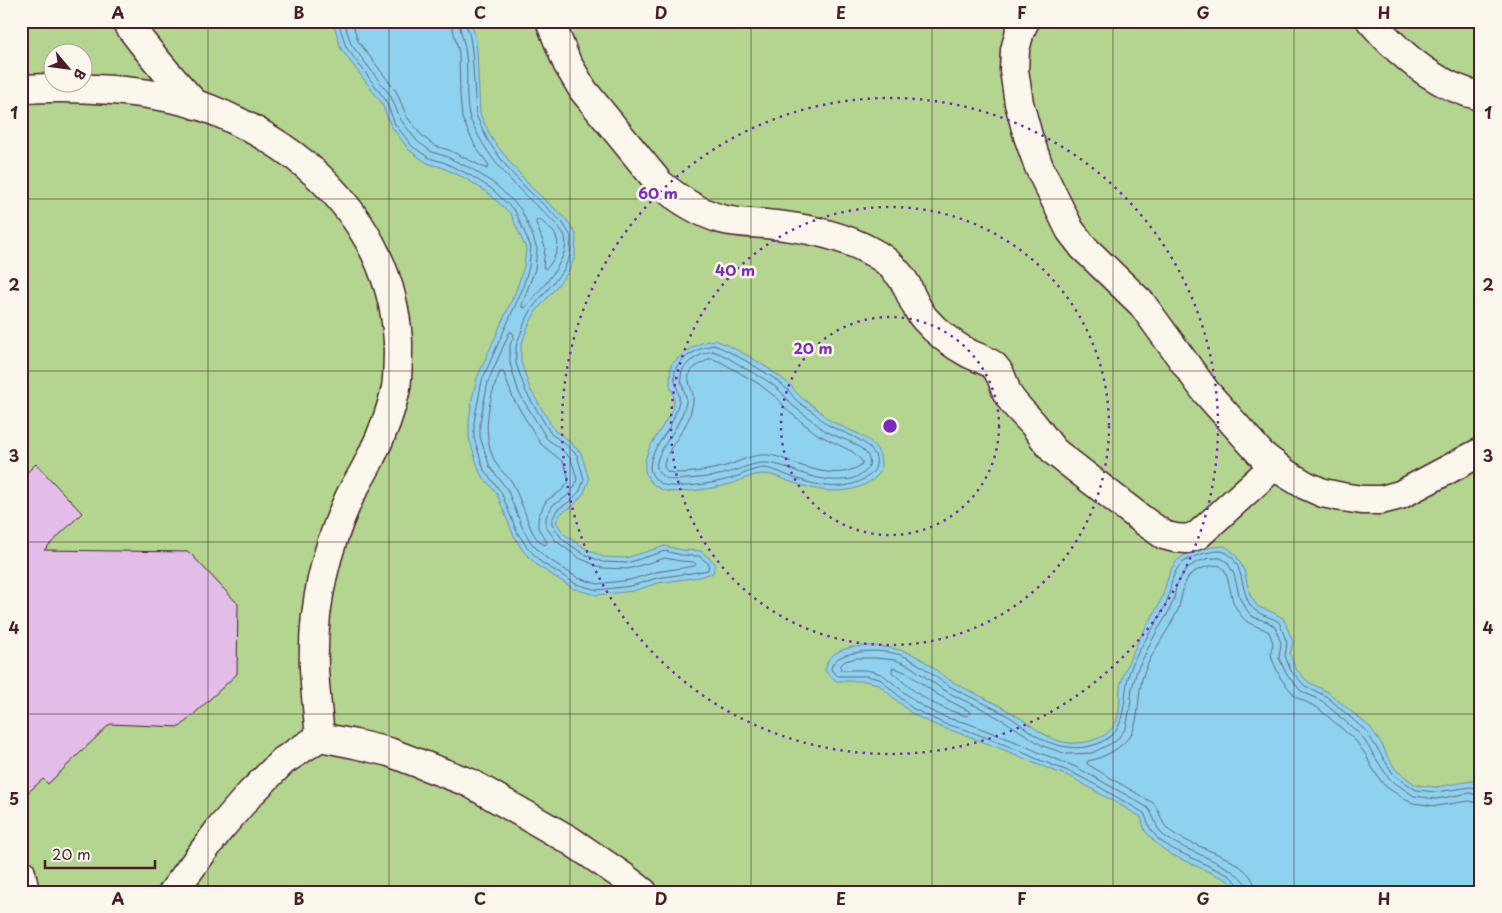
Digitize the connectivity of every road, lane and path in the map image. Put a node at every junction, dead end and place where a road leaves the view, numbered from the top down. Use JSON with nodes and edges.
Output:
{"nodes":[{"id":1,"x":126,"y":21,"type":"edge"},
{"id":2,"x":550,"y":21,"type":"edge"},
{"id":3,"x":1025,"y":21,"type":"edge"},
{"id":4,"x":1372,"y":21,"type":"edge"},
{"id":5,"x":21,"y":89,"type":"edge"},
{"id":6,"x":1481,"y":96,"type":"edge"},
{"id":7,"x":196,"y":104,"type":"junction"},
{"id":8,"x":1481,"y":452,"type":"edge"},
{"id":9,"x":1275,"y":465,"type":"junction"},
{"id":10,"x":320,"y":737,"type":"junction"},
{"id":11,"x":21,"y":873,"type":"edge"},
{"id":12,"x":25,"y":892,"type":"edge"},
{"id":13,"x":173,"y":892,"type":"edge"},
{"id":14,"x":643,"y":892,"type":"edge"}],
"edges":[{"from":1,"to":7,"type":"lane"},
{"from":2,"to":9,"type":"lane"},
{"from":3,"to":9,"type":"lane"},
{"from":4,"to":6,"type":"lane"},
{"from":5,"to":7,"type":"lane"},
{"from":7,"to":10,"type":"lane"},
{"from":8,"to":9,"type":"lane"},
{"from":10,"to":13,"type":"lane"},
{"from":10,"to":14,"type":"lane"},
{"from":11,"to":12,"type":"lane"}]}
